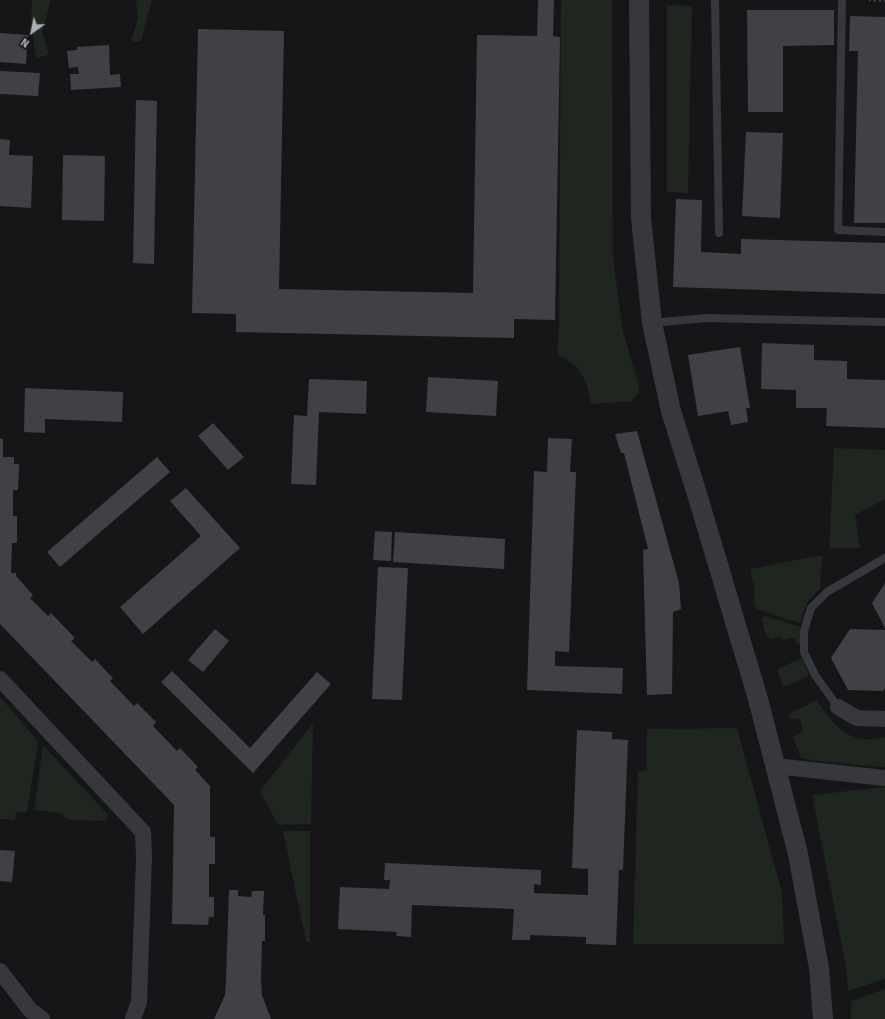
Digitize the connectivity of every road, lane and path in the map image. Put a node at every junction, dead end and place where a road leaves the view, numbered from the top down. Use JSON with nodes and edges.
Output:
{"nodes":[{"id":1,"x":639,"y":0,"type":"edge"},
{"id":2,"x":715,"y":0,"type":"edge"},
{"id":3,"x":842,"y":0,"type":"edge"},
{"id":4,"x":869,"y":0,"type":"edge"},
{"id":5,"x":885,"y":1,"type":"edge"},
{"id":6,"x":885,"y":232,"type":"edge"},
{"id":7,"x":719,"y":233,"type":"dead end"},
{"id":8,"x":885,"y":322,"type":"edge"},
{"id":9,"x":652,"y":323,"type":"junction"},
{"id":10,"x":885,"y":558,"type":"edge"},
{"id":11,"x":0,"y":679,"type":"edge"},
{"id":12,"x":838,"y":707,"type":"joint"},
{"id":13,"x":885,"y":719,"type":"edge"},
{"id":14,"x":775,"y":766,"type":"junction"},
{"id":15,"x":885,"y":778,"type":"edge"},
{"id":16,"x":0,"y":971,"type":"edge"},
{"id":17,"x":42,"y":1019,"type":"edge"},
{"id":18,"x":133,"y":1019,"type":"edge"},
{"id":19,"x":822,"y":1019,"type":"edge"}],
"edges":[{"from":1,"to":9,"type":"street"},
{"from":2,"to":7,"type":"lane"},
{"from":3,"to":6,"type":"lane"},
{"from":4,"to":5,"type":"path"},
{"from":8,"to":9,"type":"lane"},
{"from":9,"to":14,"type":"street"},
{"from":10,"to":12,"type":"lane"},
{"from":11,"to":18,"type":"street"},
{"from":12,"to":13,"type":"street"},
{"from":14,"to":15,"type":"street"},
{"from":14,"to":19,"type":"street"},
{"from":16,"to":17,"type":"street"}]}
